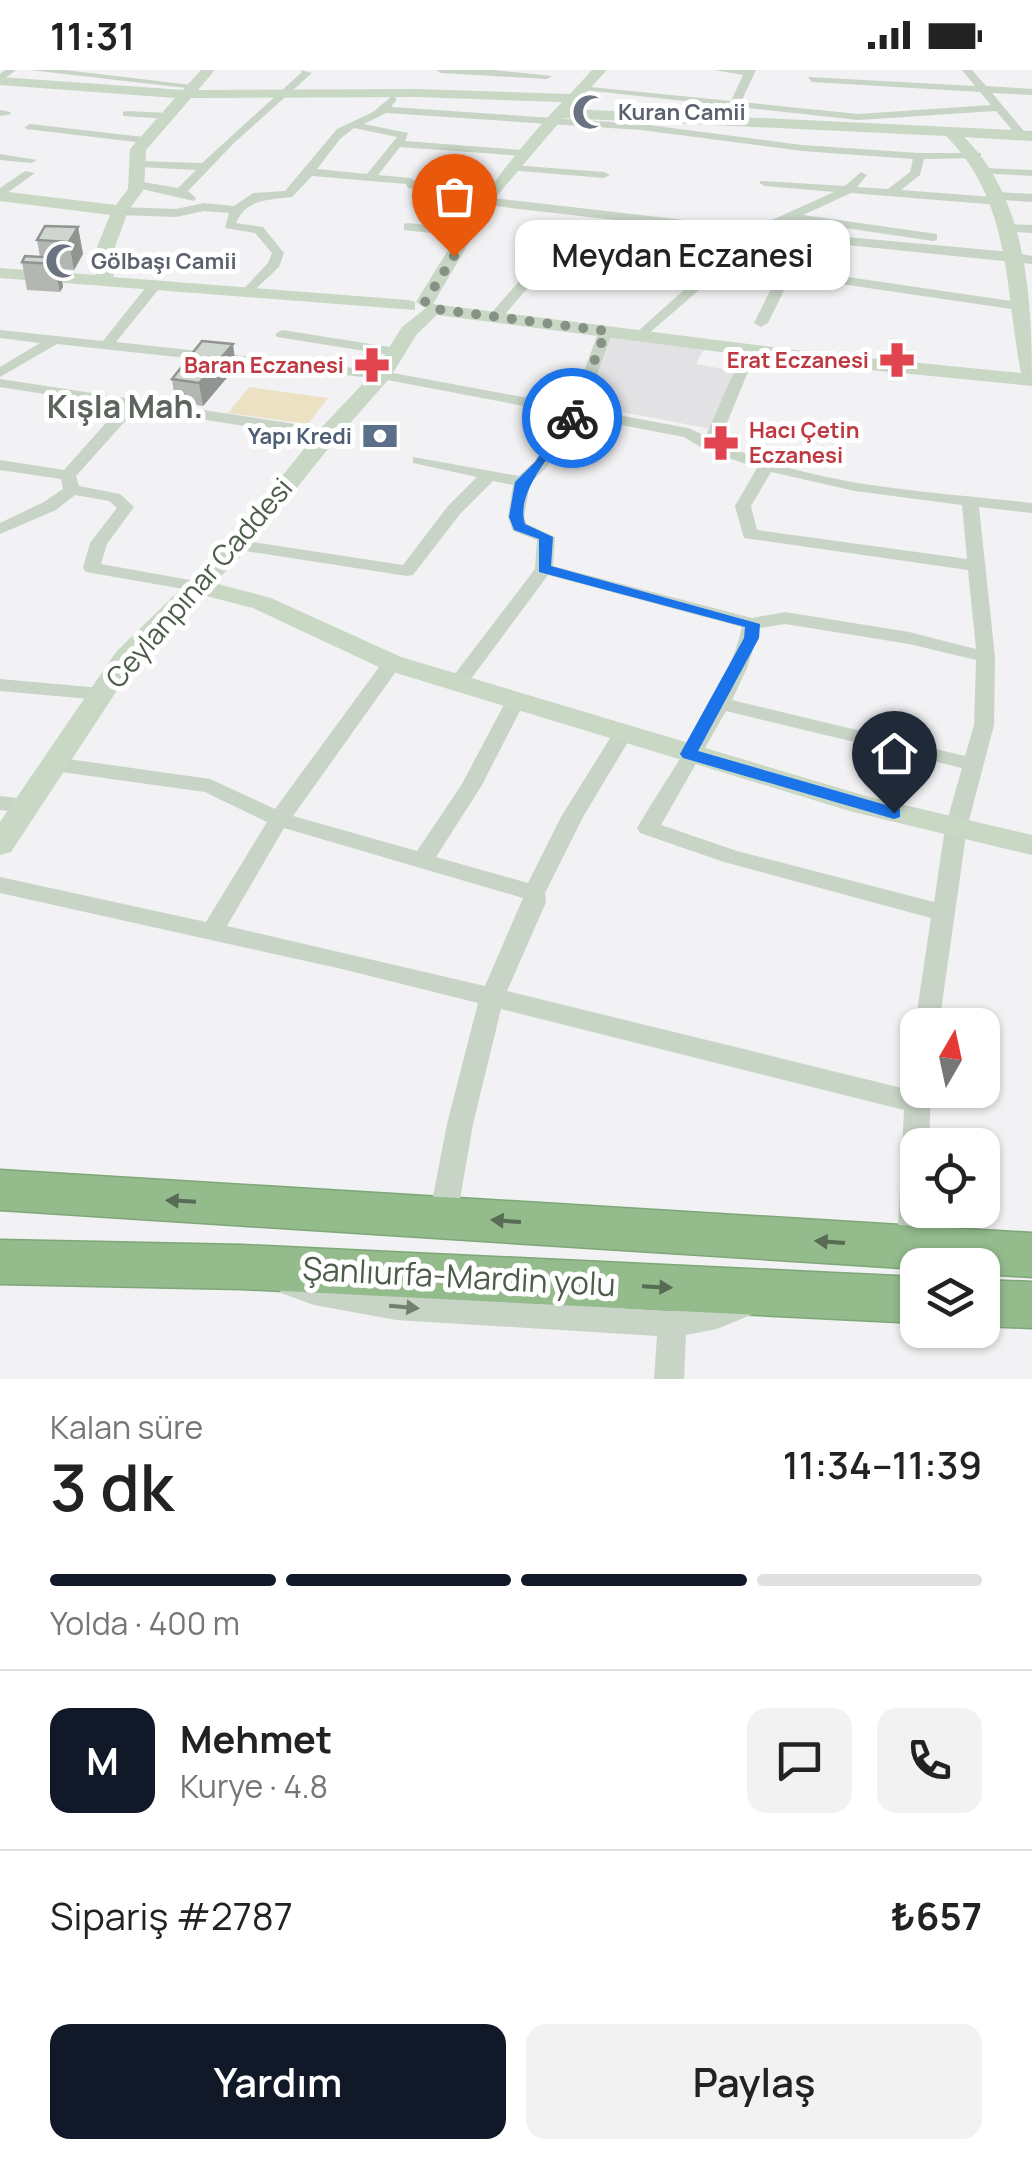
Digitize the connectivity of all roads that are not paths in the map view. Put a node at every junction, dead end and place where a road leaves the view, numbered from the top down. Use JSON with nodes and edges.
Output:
{"nodes":[{"id":1,"x":12,"y":70,"type":"edge"},
{"id":2,"x":35,"y":70,"type":"edge"},
{"id":3,"x":208,"y":70,"type":"edge"},
{"id":4,"x":304,"y":70,"type":"edge"},
{"id":5,"x":441,"y":70,"type":"edge"},
{"id":6,"x":600,"y":70,"type":"edge"},
{"id":7,"x":720,"y":70,"type":"edge"},
{"id":8,"x":864,"y":70,"type":"edge"},
{"id":9,"x":967,"y":70,"type":"edge"},
{"id":10,"x":80,"y":72,"type":"edge"},
{"id":11,"x":751,"y":72,"type":"edge"},
{"id":12,"x":547,"y":73,"type":"edge"},
{"id":13,"x":812,"y":79,"type":"dead end"},
{"id":14,"x":0,"y":80,"type":"edge"},
{"id":15,"x":859,"y":82,"type":"junction"},
{"id":16,"x":64,"y":86,"type":"junction"},
{"id":17,"x":192,"y":90,"type":"junction"},
{"id":18,"x":984,"y":90,"type":"junction"},
{"id":19,"x":1032,"y":92,"type":"edge"},
{"id":20,"x":282,"y":93,"type":"junction"},
{"id":21,"x":396,"y":93,"type":"junction"},
{"id":22,"x":576,"y":94,"type":"junction"},
{"id":23,"x":546,"y":97,"type":"junction"},
{"id":24,"x":734,"y":105,"type":"junction"},
{"id":25,"x":999,"y":108,"type":"junction"},
{"id":26,"x":386,"y":110,"type":"junction"},
{"id":27,"x":127,"y":114,"type":"dead end"},
{"id":28,"x":169,"y":116,"type":"junction"},
{"id":29,"x":554,"y":118,"type":"junction"},
{"id":30,"x":619,"y":122,"type":"junction"},
{"id":31,"x":863,"y":123,"type":"junction"},
{"id":32,"x":354,"y":125,"type":"junction"},
{"id":33,"x":30,"y":127,"type":"dead end"},
{"id":34,"x":1027,"y":136,"type":"edge"},
{"id":35,"x":144,"y":140,"type":"junction"},
{"id":36,"x":400,"y":144,"type":"junction"},
{"id":37,"x":868,"y":152,"type":"junction"},
{"id":38,"x":522,"y":153,"type":"junction"},
{"id":39,"x":980,"y":153,"type":"junction"},
{"id":40,"x":0,"y":156,"type":"edge"},
{"id":41,"x":919,"y":156,"type":"junction"},
{"id":42,"x":138,"y":164,"type":"junction"},
{"id":43,"x":206,"y":167,"type":"junction"},
{"id":44,"x":511,"y":168,"type":"junction"},
{"id":45,"x":309,"y":172,"type":"junction"},
{"id":46,"x":1032,"y":174,"type":"edge"},
{"id":47,"x":604,"y":175,"type":"dead end"},
{"id":48,"x":860,"y":175,"type":"dead end"},
{"id":49,"x":372,"y":176,"type":"junction"},
{"id":50,"x":766,"y":183,"type":"dead end"},
{"id":51,"x":137,"y":185,"type":"junction"},
{"id":52,"x":181,"y":192,"type":"junction"},
{"id":53,"x":846,"y":192,"type":"junction"},
{"id":54,"x":889,"y":194,"type":"junction"},
{"id":55,"x":0,"y":195,"type":"edge"},
{"id":56,"x":1032,"y":198,"type":"edge"},
{"id":57,"x":486,"y":199,"type":"junction"},
{"id":58,"x":998,"y":199,"type":"junction"},
{"id":59,"x":204,"y":207,"type":"junction"},
{"id":60,"x":236,"y":210,"type":"junction"},
{"id":61,"x":120,"y":211,"type":"junction"},
{"id":62,"x":792,"y":217,"type":"junction"},
{"id":63,"x":408,"y":227,"type":"dead end"},
{"id":64,"x":1005,"y":228,"type":"junction"},
{"id":65,"x":1032,"y":229,"type":"edge"},
{"id":66,"x":469,"y":232,"type":"junction"},
{"id":67,"x":756,"y":232,"type":"junction"},
{"id":68,"x":933,"y":236,"type":"dead end"},
{"id":69,"x":1011,"y":258,"type":"junction"},
{"id":70,"x":1032,"y":260,"type":"edge"},
{"id":71,"x":712,"y":270,"type":"junction"},
{"id":72,"x":0,"y":273,"type":"edge"},
{"id":73,"x":784,"y":276,"type":"junction"},
{"id":74,"x":100,"y":281,"type":"junction"},
{"id":75,"x":154,"y":285,"type":"junction"},
{"id":76,"x":247,"y":293,"type":"junction"},
{"id":77,"x":1022,"y":300,"type":"edge"},
{"id":78,"x":496,"y":317,"type":"junction"},
{"id":79,"x":416,"y":318,"type":"junction"},
{"id":80,"x":761,"y":322,"type":"dead end"},
{"id":81,"x":606,"y":331,"type":"junction"},
{"id":82,"x":0,"y":334,"type":"edge"},
{"id":83,"x":282,"y":334,"type":"dead end"},
{"id":84,"x":641,"y":336,"type":"junction"},
{"id":85,"x":54,"y":340,"type":"junction"},
{"id":86,"x":105,"y":347,"type":"junction"},
{"id":87,"x":750,"y":350,"type":"junction"},
{"id":88,"x":1028,"y":352,"type":"edge"},
{"id":89,"x":0,"y":373,"type":"edge"},
{"id":90,"x":382,"y":375,"type":"junction"},
{"id":91,"x":1032,"y":380,"type":"edge"},
{"id":92,"x":0,"y":383,"type":"edge"},
{"id":93,"x":130,"y":405,"type":"junction"},
{"id":94,"x":577,"y":410,"type":"junction"},
{"id":95,"x":328,"y":434,"type":"junction"},
{"id":96,"x":710,"y":446,"type":"junction"},
{"id":97,"x":419,"y":460,"type":"dead end"},
{"id":98,"x":0,"y":465,"type":"edge"},
{"id":99,"x":766,"y":466,"type":"junction"},
{"id":100,"x":487,"y":478,"type":"junction"},
{"id":101,"x":70,"y":482,"type":"junction"},
{"id":102,"x":522,"y":482,"type":"junction"},
{"id":103,"x":970,"y":500,"type":"junction"},
{"id":104,"x":1032,"y":508,"type":"edge"},
{"id":105,"x":0,"y":529,"type":"edge"},
{"id":106,"x":239,"y":545,"type":"junction"},
{"id":107,"x":978,"y":566,"type":"junction"},
{"id":108,"x":544,"y":569,"type":"junction"},
{"id":109,"x":196,"y":586,"type":"junction"},
{"id":110,"x":752,"y":624,"type":"junction"},
{"id":111,"x":986,"y":657,"type":"junction"},
{"id":112,"x":392,"y":663,"type":"junction"},
{"id":113,"x":458,"y":683,"type":"junction"},
{"id":114,"x":0,"y":685,"type":"edge"},
{"id":115,"x":101,"y":694,"type":"junction"},
{"id":116,"x":515,"y":701,"type":"junction"},
{"id":117,"x":718,"y":703,"type":"junction"},
{"id":118,"x":624,"y":732,"type":"junction"},
{"id":119,"x":688,"y":754,"type":"junction"},
{"id":120,"x":54,"y":764,"type":"junction"},
{"id":121,"x":972,"y":764,"type":"junction"},
{"id":122,"x":0,"y":803,"type":"edge"},
{"id":123,"x":26,"y":806,"type":"junction"},
{"id":124,"x":279,"y":819,"type":"junction"},
{"id":125,"x":956,"y":828,"type":"junction"},
{"id":126,"x":0,"y":845,"type":"edge"},
{"id":127,"x":1032,"y":846,"type":"edge"},
{"id":128,"x":423,"y":860,"type":"junction"},
{"id":129,"x":0,"y":885,"type":"edge"},
{"id":130,"x":534,"y":892,"type":"junction"},
{"id":131,"x":944,"y":913,"type":"junction"},
{"id":132,"x":212,"y":932,"type":"junction"},
{"id":133,"x":492,"y":997,"type":"junction"},
{"id":134,"x":930,"y":1008,"type":"edge"},
{"id":135,"x":900,"y":1092,"type":"edge"},
{"id":136,"x":917,"y":1108,"type":"edge"},
{"id":137,"x":0,"y":1190,"type":"edge"},
{"id":138,"x":443,"y":1217,"type":"junction"},
{"id":139,"x":911,"y":1247,"type":"junction"},
{"id":140,"x":1032,"y":1254,"type":"edge"},
{"id":141,"x":0,"y":1262,"type":"edge"},
{"id":142,"x":242,"y":1267,"type":"junction"},
{"id":143,"x":776,"y":1293,"type":"junction"},
{"id":144,"x":900,"y":1299,"type":"edge"},
{"id":145,"x":1000,"y":1304,"type":"edge"},
{"id":146,"x":1032,"y":1305,"type":"edge"},
{"id":147,"x":672,"y":1324,"type":"junction"},
{"id":148,"x":669,"y":1379,"type":"edge"}],
"edges":[{"from":1,"to":14,"type":"street"},
{"from":2,"to":10,"type":"street"},
{"from":3,"to":17,"type":"street"},
{"from":4,"to":20,"type":"street"},
{"from":5,"to":12,"type":"street"},
{"from":6,"to":22,"type":"street","name":"Ceylanpınar Caddesi"},
{"from":7,"to":11,"type":"street"},
{"from":8,"to":15,"type":"street"},
{"from":9,"to":18,"type":"street"},
{"from":10,"to":16,"type":"street"},
{"from":10,"to":17,"type":"street"},
{"from":11,"to":24,"type":"street"},
{"from":12,"to":23,"type":"street"},
{"from":13,"to":15,"type":"street"},
{"from":14,"to":16,"type":"street"},
{"from":15,"to":18,"type":"street"},
{"from":15,"to":31,"type":"street"},
{"from":16,"to":17,"type":"street"},
{"from":17,"to":20,"type":"street"},
{"from":17,"to":28,"type":"street"},
{"from":18,"to":19,"type":"street"},
{"from":18,"to":25,"type":"street"},
{"from":20,"to":21,"type":"street"},
{"from":20,"to":43,"type":"street"},
{"from":21,"to":23,"type":"street"},
{"from":21,"to":26,"type":"street"},
{"from":22,"to":23,"type":"street"},
{"from":22,"to":24,"type":"street"},
{"from":22,"to":29,"type":"street","name":"Ceylanpınar Caddesi"},
{"from":24,"to":31,"type":"street"},
{"from":25,"to":31,"type":"street"},
{"from":25,"to":34,"type":"street"},
{"from":26,"to":29,"type":"street"},
{"from":26,"to":32,"type":"street"},
{"from":27,"to":28,"type":"street"},
{"from":28,"to":35,"type":"street"},
{"from":29,"to":30,"type":"street"},
{"from":29,"to":38,"type":"street","name":"Ceylanpınar Caddesi"},
{"from":30,"to":31,"type":"street"},
{"from":30,"to":37,"type":"street"},
{"from":31,"to":37,"type":"street"},
{"from":31,"to":39,"type":"street"},
{"from":32,"to":36,"type":"street"},
{"from":32,"to":45,"type":"street"},
{"from":33,"to":35,"type":"street"},
{"from":34,"to":39,"type":"street"},
{"from":35,"to":42,"type":"street"},
{"from":36,"to":38,"type":"street"},
{"from":36,"to":49,"type":"street"},
{"from":37,"to":41,"type":"street"},
{"from":38,"to":44,"type":"street","name":"Ceylanpınar Caddesi"},
{"from":39,"to":41,"type":"street"},
{"from":39,"to":46,"type":"street"},
{"from":39,"to":58,"type":"street"},
{"from":40,"to":55,"type":"street"},
{"from":41,"to":54,"type":"street"},
{"from":42,"to":43,"type":"street"},
{"from":42,"to":51,"type":"street"},
{"from":43,"to":52,"type":"street"},
{"from":44,"to":47,"type":"street"},
{"from":44,"to":57,"type":"street","name":"Ceylanpınar Caddesi"},
{"from":45,"to":49,"type":"street"},
{"from":45,"to":60,"type":"street"},
{"from":48,"to":53,"type":"street"},
{"from":49,"to":57,"type":"street"},
{"from":50,"to":53,"type":"street"},
{"from":51,"to":52,"type":"street"},
{"from":51,"to":61,"type":"street"},
{"from":52,"to":59,"type":"street"},
{"from":53,"to":54,"type":"street"},
{"from":53,"to":62,"type":"street"},
{"from":54,"to":58,"type":"street"},
{"from":55,"to":61,"type":"street"},
{"from":56,"to":58,"type":"street"},
{"from":57,"to":66,"type":"street","name":"Ceylanpınar Caddesi"},
{"from":57,"to":67,"type":"street"},
{"from":58,"to":64,"type":"street"},
{"from":59,"to":60,"type":"street"},
{"from":59,"to":61,"type":"street"},
{"from":60,"to":76,"type":"street"},
{"from":61,"to":74,"type":"street"},
{"from":62,"to":67,"type":"street"},
{"from":62,"to":68,"type":"street"},
{"from":63,"to":66,"type":"street"},
{"from":64,"to":65,"type":"street"},
{"from":64,"to":69,"type":"street"},
{"from":66,"to":79,"type":"street","name":"Ceylanpınar Caddesi"},
{"from":67,"to":69,"type":"street"},
{"from":67,"to":71,"type":"street"},
{"from":69,"to":70,"type":"street"},
{"from":69,"to":77,"type":"street"},
{"from":71,"to":73,"type":"street"},
{"from":71,"to":78,"type":"street"},
{"from":71,"to":84,"type":"street"},
{"from":72,"to":74,"type":"street"},
{"from":73,"to":77,"type":"street"},
{"from":73,"to":80,"type":"street"},
{"from":74,"to":75,"type":"street"},
{"from":75,"to":76,"type":"street"},
{"from":75,"to":86,"type":"street"},
{"from":76,"to":79,"type":"street"},
{"from":77,"to":88,"type":"street"},
{"from":78,"to":79,"type":"street"},
{"from":78,"to":81,"type":"street"},
{"from":79,"to":83,"type":"street"},
{"from":79,"to":90,"type":"street","name":"Ceylanpınar Caddesi"},
{"from":81,"to":84,"type":"street"},
{"from":81,"to":94,"type":"street"},
{"from":82,"to":85,"type":"street"},
{"from":84,"to":87,"type":"street"},
{"from":85,"to":86,"type":"street"},
{"from":85,"to":89,"type":"street"},
{"from":86,"to":90,"type":"street"},
{"from":87,"to":91,"type":"street"},
{"from":87,"to":96,"type":"street"},
{"from":88,"to":91,"type":"street"},
{"from":90,"to":94,"type":"street"},
{"from":90,"to":95,"type":"street","name":"Ceylanpınar Caddesi"},
{"from":92,"to":93,"type":"street"},
{"from":93,"to":95,"type":"street"},
{"from":93,"to":101,"type":"street"},
{"from":94,"to":96,"type":"street"},
{"from":94,"to":102,"type":"street"},
{"from":95,"to":106,"type":"street","name":"Ceylanpınar Caddesi"},
{"from":96,"to":99,"type":"street"},
{"from":97,"to":100,"type":"street"},
{"from":98,"to":101,"type":"street"},
{"from":99,"to":103,"type":"street"},
{"from":99,"to":107,"type":"street"},
{"from":100,"to":102,"type":"street"},
{"from":100,"to":106,"type":"street"},
{"from":101,"to":105,"type":"street"},
{"from":101,"to":109,"type":"street"},
{"from":102,"to":108,"type":"street"},
{"from":103,"to":104,"type":"street"},
{"from":103,"to":107,"type":"street"},
{"from":106,"to":109,"type":"street","name":"Ceylanpınar Caddesi"},
{"from":107,"to":111,"type":"street"},
{"from":108,"to":110,"type":"street"},
{"from":108,"to":113,"type":"street"},
{"from":109,"to":112,"type":"street"},
{"from":109,"to":115,"type":"street","name":"Ceylanpınar Caddesi"},
{"from":110,"to":111,"type":"street"},
{"from":110,"to":117,"type":"street"},
{"from":111,"to":121,"type":"street"},
{"from":112,"to":113,"type":"street"},
{"from":112,"to":124,"type":"street"},
{"from":113,"to":116,"type":"street"},
{"from":114,"to":115,"type":"street"},
{"from":115,"to":120,"type":"street","name":"Ceylanpınar Caddesi"},
{"from":116,"to":118,"type":"street"},
{"from":116,"to":128,"type":"street"},
{"from":117,"to":119,"type":"street"},
{"from":117,"to":121,"type":"street"},
{"from":118,"to":119,"type":"street"},
{"from":118,"to":130,"type":"street"},
{"from":119,"to":125,"type":"street"},
{"from":119,"to":131,"type":"street"},
{"from":120,"to":123,"type":"street","name":"Ceylanpınar Caddesi"},
{"from":120,"to":124,"type":"street"},
{"from":121,"to":125,"type":"street"},
{"from":122,"to":123,"type":"street"},
{"from":123,"to":126,"type":"street","name":"Ceylanpınar Caddesi"},
{"from":124,"to":128,"type":"street"},
{"from":124,"to":132,"type":"street"},
{"from":125,"to":127,"type":"street"},
{"from":125,"to":131,"type":"street"},
{"from":128,"to":130,"type":"street"},
{"from":129,"to":132,"type":"street"},
{"from":130,"to":133,"type":"street"},
{"from":131,"to":134,"type":"street"},
{"from":132,"to":133,"type":"street"},
{"from":133,"to":135,"type":"street"},
{"from":133,"to":138,"type":"street"},
{"from":136,"to":139,"type":"street"},
{"from":138,"to":137,"type":"highway","one_way":true},
{"from":139,"to":138,"type":"highway","one_way":true},
{"from":139,"to":140,"type":"highway"},
{"from":141,"to":142,"type":"highway","name":"Şanlıurfa-Mardin yolu"},
{"from":142,"to":143,"type":"highway","name":"Şanlıurfa-Mardin yolu","one_way":true},
{"from":142,"to":147,"type":"street","one_way":true},
{"from":143,"to":144,"type":"highway","name":"Şanlıurfa-Mardin yolu"},
{"from":143,"to":147,"type":"street"},
{"from":145,"to":146,"type":"highway"},
{"from":147,"to":148,"type":"street"}]}
